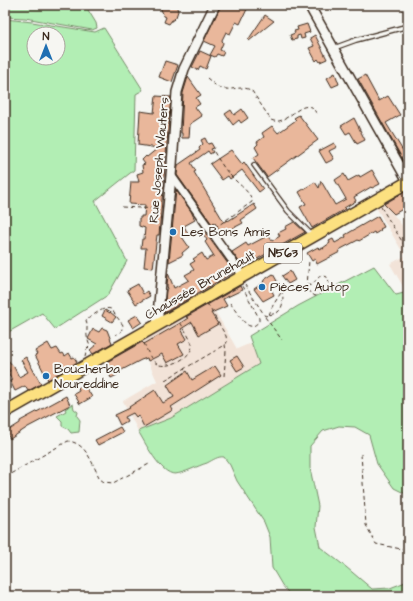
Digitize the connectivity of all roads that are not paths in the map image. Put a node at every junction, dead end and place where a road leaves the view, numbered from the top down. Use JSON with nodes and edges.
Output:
{"nodes":[{"id":1,"x":215,"y":5,"type":"edge"},
{"id":2,"x":309,"y":5,"type":"edge"},
{"id":3,"x":408,"y":26,"type":"edge"},
{"id":4,"x":334,"y":48,"type":"junction"},
{"id":5,"x":254,"y":165,"type":"dead end"},
{"id":6,"x":171,"y":175,"type":"junction"},
{"id":7,"x":408,"y":181,"type":"edge"},
{"id":8,"x":313,"y":236,"type":"junction"},
{"id":9,"x":240,"y":277,"type":"junction"},
{"id":10,"x":157,"y":325,"type":"junction"},
{"id":11,"x":5,"y":412,"type":"edge"}],
"edges":[{"from":1,"to":6,"type":"street","name":"Rue Joseph Wauters"},
{"from":2,"to":4,"type":"street"},
{"from":3,"to":4,"type":"lane"},
{"from":4,"to":7,"type":"street"},
{"from":5,"to":8,"type":"lane"},
{"from":6,"to":9,"type":"street"},
{"from":6,"to":10,"type":"street","name":"Rue Joseph Wauters"},
{"from":7,"to":8,"type":"main road","name":"Chaussée Brunehault","number":"N563"},
{"from":8,"to":9,"type":"main road","name":"Chaussée Brunehault","number":"N563"},
{"from":9,"to":10,"type":"main road","name":"Chaussée Brunehault","number":"N563"},
{"from":10,"to":11,"type":"main road","name":"Chaussée Brunehault","number":"N563"}]}
